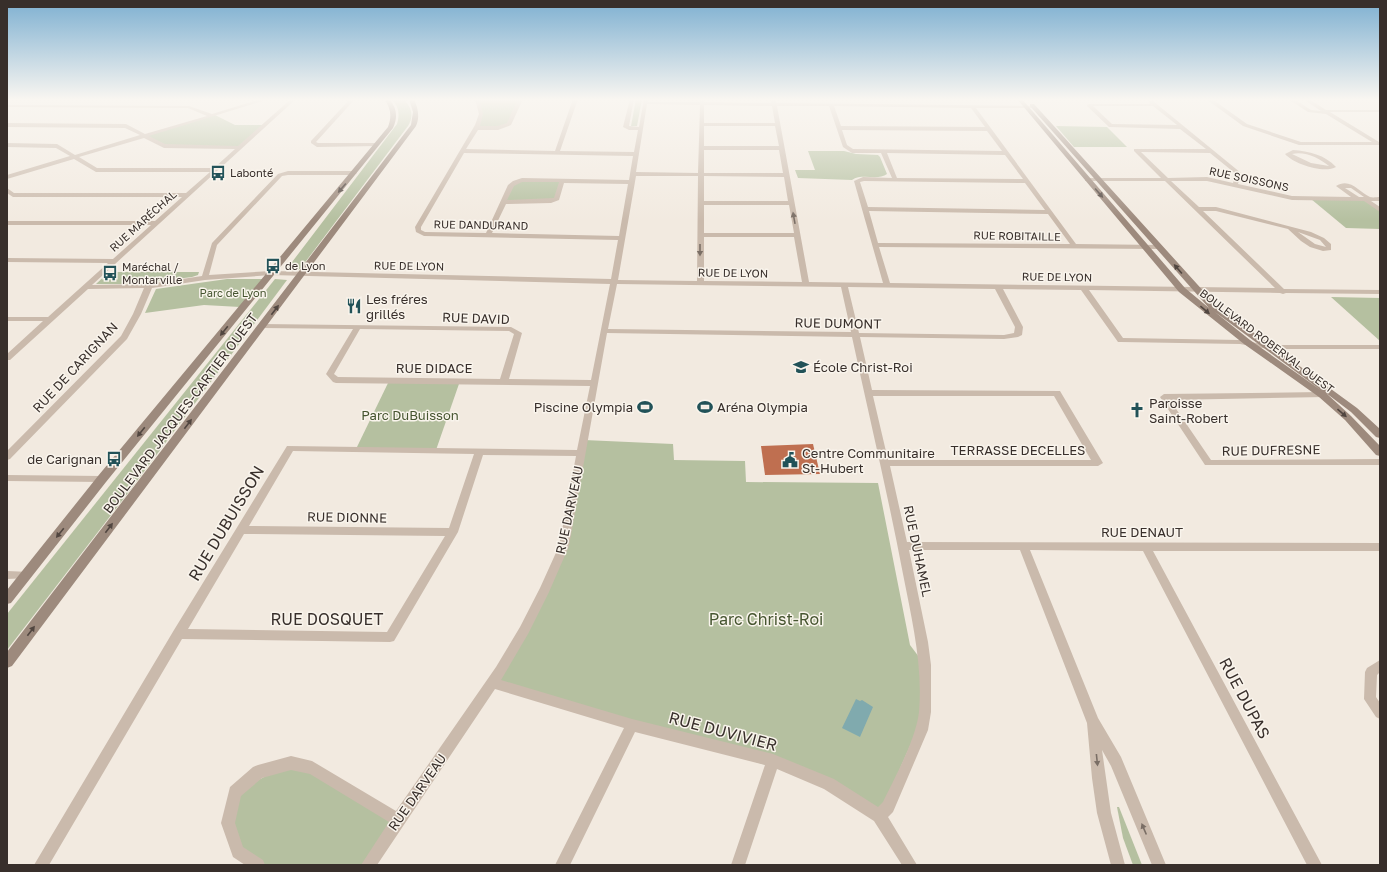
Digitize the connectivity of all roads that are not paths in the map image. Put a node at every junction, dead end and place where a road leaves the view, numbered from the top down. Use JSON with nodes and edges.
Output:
{"nodes":[{"id":1,"x":133,"y":140,"type":"edge"},
{"id":2,"x":153,"y":140,"type":"edge"},
{"id":3,"x":249,"y":140,"type":"edge"},
{"id":4,"x":315,"y":140,"type":"edge"},
{"id":5,"x":380,"y":140,"type":"edge"},
{"id":6,"x":403,"y":140,"type":"edge"},
{"id":7,"x":470,"y":140,"type":"edge"},
{"id":8,"x":562,"y":140,"type":"edge"},
{"id":9,"x":639,"y":140,"type":"edge"},
{"id":10,"x":701,"y":140,"type":"edge"},
{"id":11,"x":780,"y":140,"type":"edge"},
{"id":12,"x":843,"y":140,"type":"edge"},
{"id":13,"x":997,"y":140,"type":"edge"},
{"id":14,"x":1055,"y":140,"type":"edge"},
{"id":15,"x":1064,"y":140,"type":"edge"},
{"id":16,"x":1196,"y":140,"type":"edge"},
{"id":17,"x":1288,"y":140,"type":"edge"},
{"id":18,"x":1370,"y":140,"type":"edge"},
{"id":19,"x":1301,"y":144,"type":"junction"},
{"id":20,"x":7,"y":145,"type":"edge"},
{"id":21,"x":376,"y":145,"type":"junction"},
{"id":22,"x":1379,"y":145,"type":"edge"},
{"id":23,"x":240,"y":148,"type":"junction"},
{"id":24,"x":701,"y":148,"type":"junction"},
{"id":25,"x":781,"y":148,"type":"junction"},
{"id":26,"x":463,"y":151,"type":"junction"},
{"id":27,"x":1210,"y":151,"type":"junction"},
{"id":28,"x":1304,"y":152,"type":"junction"},
{"id":29,"x":557,"y":153,"type":"junction"},
{"id":30,"x":884,"y":153,"type":"junction"},
{"id":31,"x":1006,"y":153,"type":"junction"},
{"id":32,"x":637,"y":154,"type":"junction"},
{"id":33,"x":74,"y":157,"type":"junction"},
{"id":34,"x":216,"y":170,"type":"junction"},
{"id":35,"x":354,"y":173,"type":"junction"},
{"id":36,"x":633,"y":174,"type":"junction"},
{"id":37,"x":701,"y":174,"type":"junction"},
{"id":38,"x":787,"y":175,"type":"junction"},
{"id":39,"x":7,"y":177,"type":"edge"},
{"id":40,"x":1164,"y":178,"type":"junction"},
{"id":41,"x":895,"y":179,"type":"junction"},
{"id":42,"x":1026,"y":180,"type":"junction"},
{"id":43,"x":1087,"y":180,"type":"junction"},
{"id":44,"x":1100,"y":180,"type":"junction"},
{"id":45,"x":562,"y":181,"type":"junction"},
{"id":46,"x":632,"y":182,"type":"junction"},
{"id":47,"x":1235,"y":185,"type":"junction"},
{"id":48,"x":7,"y":190,"type":"edge"},
{"id":49,"x":188,"y":195,"type":"junction"},
{"id":50,"x":1358,"y":199,"type":"junction"},
{"id":51,"x":1368,"y":199,"type":"junction"},
{"id":52,"x":1380,"y":199,"type":"edge"},
{"id":53,"x":503,"y":202,"type":"junction"},
{"id":54,"x":700,"y":203,"type":"junction"},
{"id":55,"x":791,"y":203,"type":"junction"},
{"id":56,"x":864,"y":209,"type":"junction"},
{"id":57,"x":1196,"y":209,"type":"junction"},
{"id":58,"x":1380,"y":210,"type":"edge"},
{"id":59,"x":1049,"y":212,"type":"junction"},
{"id":60,"x":7,"y":223,"type":"edge"},
{"id":61,"x":156,"y":224,"type":"junction"},
{"id":62,"x":1290,"y":228,"type":"junction"},
{"id":63,"x":700,"y":234,"type":"junction"},
{"id":64,"x":797,"y":235,"type":"junction"},
{"id":65,"x":488,"y":236,"type":"junction"},
{"id":66,"x":622,"y":238,"type":"junction"},
{"id":67,"x":875,"y":245,"type":"junction"},
{"id":68,"x":1075,"y":247,"type":"junction"},
{"id":69,"x":1145,"y":247,"type":"junction"},
{"id":70,"x":1159,"y":247,"type":"junction"},
{"id":71,"x":7,"y":260,"type":"edge"},
{"id":72,"x":115,"y":261,"type":"junction"},
{"id":73,"x":271,"y":274,"type":"junction"},
{"id":74,"x":302,"y":275,"type":"junction"},
{"id":75,"x":205,"y":278,"type":"junction"},
{"id":76,"x":614,"y":282,"type":"junction"},
{"id":77,"x":700,"y":283,"type":"junction"},
{"id":78,"x":806,"y":284,"type":"junction"},
{"id":79,"x":844,"y":285,"type":"junction"},
{"id":80,"x":887,"y":285,"type":"junction"},
{"id":81,"x":149,"y":286,"type":"junction"},
{"id":82,"x":86,"y":287,"type":"junction"},
{"id":83,"x":998,"y":287,"type":"junction"},
{"id":84,"x":1084,"y":289,"type":"junction"},
{"id":85,"x":1182,"y":290,"type":"junction"},
{"id":86,"x":1196,"y":290,"type":"junction"},
{"id":87,"x":1283,"y":292,"type":"junction"},
{"id":88,"x":1380,"y":292,"type":"edge"},
{"id":89,"x":7,"y":319,"type":"edge"},
{"id":90,"x":50,"y":319,"type":"junction"},
{"id":91,"x":262,"y":326,"type":"junction"},
{"id":92,"x":358,"y":327,"type":"junction"},
{"id":93,"x":604,"y":331,"type":"junction"},
{"id":94,"x":854,"y":335,"type":"junction"},
{"id":95,"x":1247,"y":342,"type":"junction"},
{"id":96,"x":1268,"y":347,"type":"junction"},
{"id":97,"x":1380,"y":347,"type":"edge"},
{"id":98,"x":7,"y":358,"type":"edge"},
{"id":99,"x":504,"y":381,"type":"junction"},
{"id":100,"x":594,"y":383,"type":"junction"},
{"id":101,"x":869,"y":393,"type":"junction"},
{"id":102,"x":1322,"y":396,"type":"junction"},
{"id":103,"x":1380,"y":436,"type":"edge"},
{"id":104,"x":480,"y":451,"type":"junction"},
{"id":105,"x":1380,"y":452,"type":"edge"},
{"id":106,"x":581,"y":453,"type":"junction"},
{"id":107,"x":7,"y":457,"type":"edge"},
{"id":108,"x":1380,"y":462,"type":"edge"},
{"id":109,"x":884,"y":463,"type":"junction"},
{"id":110,"x":7,"y":478,"type":"edge"},
{"id":111,"x":102,"y":479,"type":"junction"},
{"id":112,"x":240,"y":530,"type":"junction"},
{"id":113,"x":453,"y":532,"type":"junction"},
{"id":114,"x":903,"y":546,"type":"junction"},
{"id":115,"x":1023,"y":546,"type":"junction"},
{"id":116,"x":1146,"y":546,"type":"junction"},
{"id":117,"x":1380,"y":547,"type":"edge"},
{"id":118,"x":7,"y":575,"type":"edge"},
{"id":119,"x":26,"y":576,"type":"junction"},
{"id":120,"x":7,"y":599,"type":"edge"},
{"id":121,"x":178,"y":634,"type":"junction"},
{"id":122,"x":7,"y":662,"type":"edge"},
{"id":123,"x":1380,"y":665,"type":"edge"},
{"id":124,"x":493,"y":683,"type":"junction"},
{"id":125,"x":1380,"y":713,"type":"edge"},
{"id":126,"x":1093,"y":722,"type":"junction"},
{"id":127,"x":632,"y":725,"type":"junction"},
{"id":128,"x":773,"y":761,"type":"junction"},
{"id":129,"x":879,"y":816,"type":"junction"},
{"id":130,"x":398,"y":820,"type":"junction"},
{"id":131,"x":41,"y":865,"type":"edge"},
{"id":132,"x":258,"y":865,"type":"edge"},
{"id":133,"x":368,"y":865,"type":"edge"},
{"id":134,"x":562,"y":865,"type":"edge"},
{"id":135,"x":738,"y":865,"type":"edge"},
{"id":136,"x":910,"y":865,"type":"edge"},
{"id":137,"x":1118,"y":865,"type":"edge"},
{"id":138,"x":1159,"y":865,"type":"edge"},
{"id":139,"x":1315,"y":865,"type":"edge"}],
"edges":[{"from":1,"to":33,"type":"street"},
{"from":2,"to":23,"type":"street"},
{"from":3,"to":23,"type":"street","name":"RUE MARÉCHAL"},
{"from":4,"to":21,"type":"street"},
{"from":5,"to":21,"type":"main road","name":"BOULEVARD JACQUES-CARTIER OUEST"},
{"from":6,"to":74,"type":"main road","name":"BOULEVARD JACQUES-CARTIER OUEST"},
{"from":7,"to":26,"type":"street","name":"RUE DANDURAND"},
{"from":8,"to":29,"type":"street"},
{"from":9,"to":32,"type":"street","name":"RUE DARVEAU"},
{"from":10,"to":24,"type":"street"},
{"from":11,"to":25,"type":"street"},
{"from":12,"to":30,"type":"street"},
{"from":13,"to":31,"type":"street"},
{"from":14,"to":43,"type":"main road","name":"BOULEVARD ROBERVAL OUEST"},
{"from":15,"to":44,"type":"main road","name":"BOULEVARD ROBERVAL OUEST"},
{"from":16,"to":27,"type":"street"},
{"from":17,"to":19,"type":"street"},
{"from":18,"to":22,"type":"street"},
{"from":19,"to":22,"type":"street"},
{"from":19,"to":28,"type":"street"},
{"from":20,"to":33,"type":"street"},
{"from":21,"to":35,"type":"main road","name":"BOULEVARD JACQUES-CARTIER OUEST"},
{"from":23,"to":34,"type":"street","name":"RUE MARÉCHAL"},
{"from":24,"to":25,"type":"street"},
{"from":24,"to":37,"type":"street"},
{"from":25,"to":38,"type":"street"},
{"from":26,"to":29,"type":"street"},
{"from":26,"to":65,"type":"street","name":"RUE DANDURAND"},
{"from":27,"to":40,"type":"street"},
{"from":27,"to":47,"type":"street"},
{"from":28,"to":28,"type":"street"},
{"from":29,"to":32,"type":"street"},
{"from":30,"to":31,"type":"street"},
{"from":30,"to":41,"type":"street"},
{"from":31,"to":42,"type":"street"},
{"from":32,"to":36,"type":"street","name":"RUE DARVEAU"},
{"from":33,"to":34,"type":"street"},
{"from":33,"to":39,"type":"street"},
{"from":34,"to":49,"type":"street","name":"RUE MARÉCHAL"},
{"from":35,"to":73,"type":"main road","name":"BOULEVARD JACQUES-CARTIER OUEST","one_way":true},
{"from":35,"to":75,"type":"street"},
{"from":36,"to":37,"type":"street"},
{"from":36,"to":46,"type":"street","name":"RUE DARVEAU"},
{"from":37,"to":38,"type":"street"},
{"from":37,"to":54,"type":"street"},
{"from":38,"to":55,"type":"street"},
{"from":40,"to":44,"type":"street","name":"RUE SOISSONS"},
{"from":40,"to":47,"type":"street","name":"RUE SOISSONS"},
{"from":40,"to":57,"type":"street"},
{"from":41,"to":42,"type":"street"},
{"from":41,"to":56,"type":"street"},
{"from":42,"to":59,"type":"street"},
{"from":43,"to":44,"type":"street","name":"RUE SOISSONS"},
{"from":43,"to":69,"type":"main road","name":"BOULEVARD ROBERVAL OUEST","one_way":true},
{"from":44,"to":70,"type":"main road","name":"BOULEVARD ROBERVAL OUEST"},
{"from":45,"to":46,"type":"street"},
{"from":45,"to":53,"type":"street"},
{"from":45,"to":53,"type":"street"},
{"from":46,"to":66,"type":"street","name":"RUE DARVEAU"},
{"from":47,"to":50,"type":"street","name":"RUE SOISSONS"},
{"from":48,"to":49,"type":"street"},
{"from":49,"to":61,"type":"street","name":"RUE MARÉCHAL"},
{"from":50,"to":51,"type":"street","name":"RUE SOISSONS"},
{"from":50,"to":51,"type":"street"},
{"from":51,"to":52,"type":"street","name":"RUE SOISSONS"},
{"from":51,"to":58,"type":"street"},
{"from":53,"to":65,"type":"street"},
{"from":54,"to":55,"type":"street"},
{"from":54,"to":63,"type":"street"},
{"from":64,"to":55,"type":"street","one_way":true},
{"from":56,"to":59,"type":"street"},
{"from":56,"to":67,"type":"street"},
{"from":57,"to":62,"type":"street"},
{"from":57,"to":87,"type":"street"},
{"from":59,"to":68,"type":"street"},
{"from":60,"to":61,"type":"street"},
{"from":61,"to":72,"type":"street","name":"RUE MARÉCHAL"},
{"from":62,"to":62,"type":"street"},
{"from":63,"to":64,"type":"street"},
{"from":63,"to":77,"type":"street","one_way":true},
{"from":64,"to":78,"type":"street"},
{"from":65,"to":66,"type":"street","name":"RUE DANDURAND"},
{"from":66,"to":76,"type":"street","name":"RUE DARVEAU"},
{"from":67,"to":68,"type":"street","name":"RUE ROBITAILLE"},
{"from":67,"to":80,"type":"street"},
{"from":68,"to":69,"type":"street","name":"RUE ROBITAILLE"},
{"from":69,"to":70,"type":"street","name":"RUE ROBITAILLE"},
{"from":69,"to":85,"type":"main road","name":"BOULEVARD ROBERVAL OUEST"},
{"from":86,"to":70,"type":"main road","name":"BOULEVARD ROBERVAL OUEST","one_way":true},
{"from":71,"to":72,"type":"street"},
{"from":72,"to":82,"type":"street","name":"RUE MARÉCHAL"},
{"from":73,"to":74,"type":"street","name":"RUE DE LYON"},
{"from":73,"to":75,"type":"street","name":"RUE DE LYON"},
{"from":73,"to":111,"type":"main road","name":"BOULEVARD JACQUES-CARTIER OUEST","one_way":true},
{"from":74,"to":76,"type":"street","name":"RUE DE LYON"},
{"from":91,"to":74,"type":"main road","name":"BOULEVARD JACQUES-CARTIER OUEST","one_way":true},
{"from":75,"to":81,"type":"street","name":"RUE DE LYON"},
{"from":76,"to":77,"type":"street","name":"RUE DE LYON"},
{"from":76,"to":93,"type":"street","name":"RUE DARVEAU"},
{"from":77,"to":78,"type":"street","name":"RUE DE LYON"},
{"from":78,"to":79,"type":"street","name":"RUE DE LYON"},
{"from":79,"to":80,"type":"street","name":"RUE DE LYON"},
{"from":79,"to":94,"type":"street","name":"RUE DUHAMEL"},
{"from":80,"to":83,"type":"street","name":"RUE DE LYON"},
{"from":81,"to":82,"type":"street","name":"RUE DE LYON"},
{"from":81,"to":107,"type":"street","name":"RUE DE CARIGNAN"},
{"from":82,"to":90,"type":"street","name":"RUE MARÉCHAL"},
{"from":83,"to":84,"type":"street","name":"RUE DE LYON"},
{"from":83,"to":94,"type":"street","name":"RUE DUMONT"},
{"from":84,"to":85,"type":"street","name":"RUE DE LYON"},
{"from":84,"to":95,"type":"street"},
{"from":85,"to":86,"type":"street","name":"RUE DE LYON"},
{"from":85,"to":95,"type":"main road","name":"BOULEVARD ROBERVAL OUEST","one_way":true},
{"from":86,"to":87,"type":"street","name":"RUE DE LYON"},
{"from":86,"to":96,"type":"main road","name":"BOULEVARD ROBERVAL OUEST"},
{"from":87,"to":88,"type":"street","name":"RUE DE LYON"},
{"from":89,"to":90,"type":"street"},
{"from":90,"to":98,"type":"street","name":"RUE MARÉCHAL"},
{"from":91,"to":92,"type":"street","name":"RUE DAVID"},
{"from":122,"to":91,"type":"main road","name":"BOULEVARD JACQUES-CARTIER OUEST","one_way":true},
{"from":92,"to":99,"type":"street","name":"RUE DAVID"},
{"from":92,"to":99,"type":"street","name":"RUE DIDACE"},
{"from":93,"to":94,"type":"street","name":"RUE DUMONT"},
{"from":93,"to":100,"type":"street","name":"RUE DARVEAU"},
{"from":94,"to":101,"type":"street","name":"RUE DUHAMEL"},
{"from":95,"to":96,"type":"street"},
{"from":95,"to":102,"type":"main road","name":"BOULEVARD ROBERVAL OUEST"},
{"from":96,"to":97,"type":"street"},
{"from":96,"to":103,"type":"main road","name":"BOULEVARD ROBERVAL OUEST"},
{"from":99,"to":100,"type":"street","name":"RUE DIDACE"},
{"from":100,"to":106,"type":"street","name":"RUE DARVEAU"},
{"from":101,"to":109,"type":"street","name":"RUE DUHAMEL"},
{"from":101,"to":109,"type":"street","name":"TERRASSE DECELLES"},
{"from":102,"to":105,"type":"main road","name":"BOULEVARD ROBERVAL OUEST","one_way":true},
{"from":102,"to":108,"type":"street","name":"RUE DUFRESNE"},
{"from":104,"to":106,"type":"street","name":"RUE DUBUISSON"},
{"from":104,"to":112,"type":"street","name":"RUE DUBUISSON"},
{"from":104,"to":113,"type":"street","name":"RUE DOSQUET"},
{"from":106,"to":124,"type":"street","name":"RUE DARVEAU"},
{"from":109,"to":114,"type":"street","name":"RUE DUHAMEL"},
{"from":110,"to":111,"type":"street"},
{"from":111,"to":119,"type":"main road","name":"BOULEVARD JACQUES-CARTIER OUEST","one_way":true},
{"from":112,"to":113,"type":"street","name":"RUE DIONNE"},
{"from":112,"to":121,"type":"street","name":"RUE DUBUISSON"},
{"from":113,"to":121,"type":"street","name":"RUE DOSQUET"},
{"from":114,"to":115,"type":"street","name":"RUE DENAUT"},
{"from":114,"to":129,"type":"street","name":"RUE DUHAMEL"},
{"from":115,"to":116,"type":"street","name":"RUE DENAUT"},
{"from":115,"to":126,"type":"street"},
{"from":116,"to":117,"type":"street","name":"RUE DENAUT"},
{"from":116,"to":139,"type":"street","name":"RUE DUPAS"},
{"from":118,"to":119,"type":"street"},
{"from":119,"to":120,"type":"main road","name":"BOULEVARD JACQUES-CARTIER OUEST"},
{"from":121,"to":131,"type":"street","name":"RUE DUBUISSON"},
{"from":123,"to":125,"type":"street"},
{"from":124,"to":127,"type":"street","name":"RUE DUVIVIER"},
{"from":124,"to":130,"type":"street","name":"RUE DARVEAU"},
{"from":126,"to":137,"type":"street","one_way":true},
{"from":138,"to":126,"type":"street","one_way":true},
{"from":127,"to":128,"type":"street","name":"RUE DUVIVIER"},
{"from":127,"to":134,"type":"street"},
{"from":128,"to":129,"type":"street","name":"RUE DUVIVIER"},
{"from":128,"to":135,"type":"street"},
{"from":129,"to":136,"type":"street","name":"RUE DUVIVIER"},
{"from":130,"to":132,"type":"street"},
{"from":130,"to":133,"type":"street","name":"RUE DARVEAU"}]}
